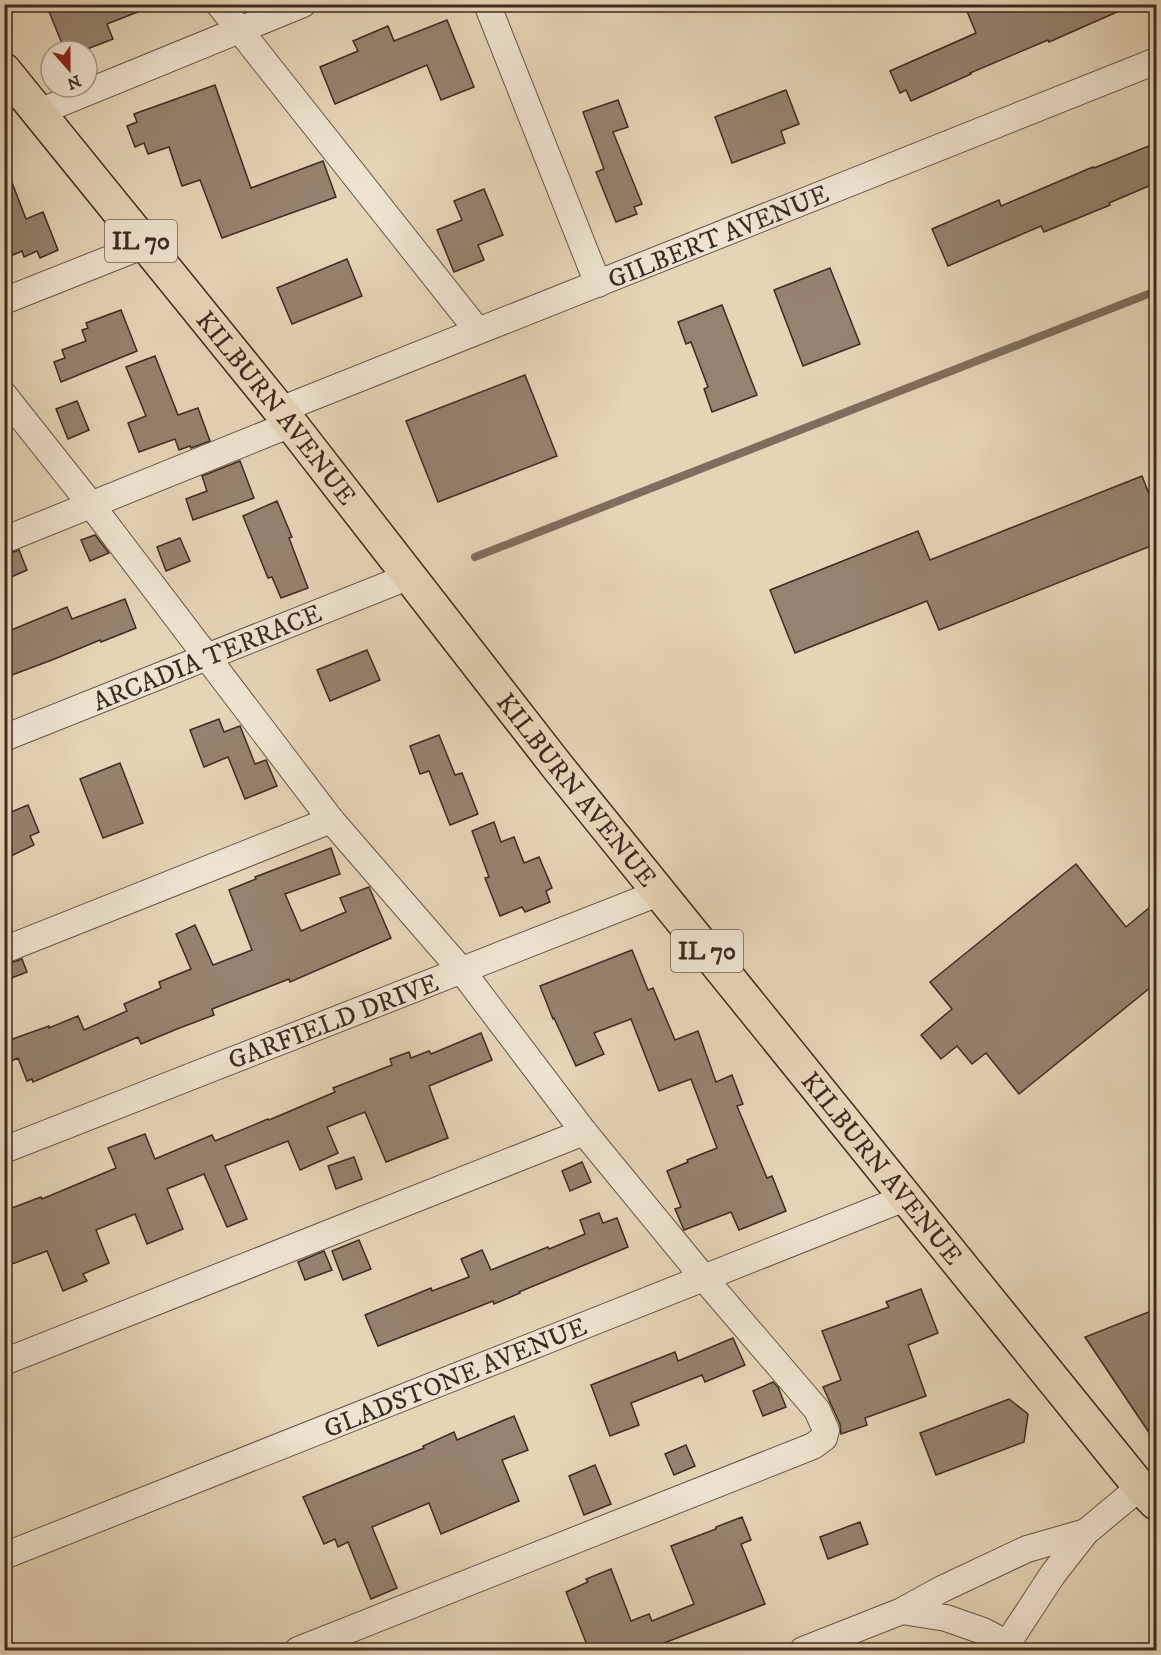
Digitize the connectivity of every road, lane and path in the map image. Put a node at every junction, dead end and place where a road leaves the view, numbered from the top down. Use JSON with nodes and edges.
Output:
{"nodes":[{"id":1,"x":219,"y":4,"type":"edge"},
{"id":2,"x":303,"y":4,"type":"edge"},
{"id":3,"x":487,"y":4,"type":"edge"},
{"id":4,"x":239,"y":30,"type":"junction"},
{"id":5,"x":1156,"y":61,"type":"edge"},
{"id":6,"x":4,"y":70,"type":"edge"},
{"id":7,"x":39,"y":112,"type":"junction"},
{"id":8,"x":145,"y":245,"type":"junction"},
{"id":9,"x":598,"y":284,"type":"junction"},
{"id":10,"x":4,"y":302,"type":"edge"},
{"id":11,"x":478,"y":331,"type":"junction"},
{"id":12,"x":4,"y":395,"type":"edge"},
{"id":13,"x":286,"y":417,"type":"junction"},
{"id":14,"x":92,"y":506,"type":"junction"},
{"id":15,"x":4,"y":540,"type":"edge"},
{"id":16,"x":410,"y":576,"type":"junction"},
{"id":17,"x":208,"y":657,"type":"junction"},
{"id":18,"x":4,"y":738,"type":"edge"},
{"id":19,"x":331,"y":820,"type":"junction"},
{"id":20,"x":661,"y":892,"type":"junction"},
{"id":21,"x":4,"y":950,"type":"edge"},
{"id":22,"x":462,"y":971,"type":"junction"},
{"id":23,"x":584,"y":1132,"type":"junction"},
{"id":24,"x":4,"y":1150,"type":"edge"},
{"id":25,"x":905,"y":1198,"type":"junction"},
{"id":26,"x":703,"y":1277,"type":"junction"},
{"id":27,"x":4,"y":1362,"type":"edge"},
{"id":28,"x":1148,"y":1495,"type":"edge"},
{"id":29,"x":1086,"y":1532,"type":"junction"},
{"id":30,"x":4,"y":1556,"type":"edge"},
{"id":31,"x":902,"y":1611,"type":"junction"},
{"id":32,"x":1006,"y":1647,"type":"edge"},
{"id":33,"x":298,"y":1650,"type":"edge"},
{"id":34,"x":803,"y":1650,"type":"edge"}],
"edges":[{"from":1,"to":4,"type":"street"},
{"from":2,"to":4,"type":"street"},
{"from":3,"to":9,"type":"street"},
{"from":4,"to":7,"type":"street"},
{"from":4,"to":11,"type":"street"},
{"from":5,"to":9,"type":"street","name":"GILBERT AVENUE"},
{"from":6,"to":7,"type":"main road","name":"KILBURN AVENUE","number":"IL 70"},
{"from":7,"to":8,"type":"main road","name":"KILBURN AVENUE","number":"IL 70"},
{"from":8,"to":10,"type":"street"},
{"from":8,"to":13,"type":"main road","name":"KILBURN AVENUE","number":"IL 70"},
{"from":9,"to":11,"type":"street","name":"GILBERT AVENUE"},
{"from":11,"to":13,"type":"street","name":"GILBERT AVENUE"},
{"from":12,"to":14,"type":"street"},
{"from":13,"to":14,"type":"street","name":"GILBERT AVENUE"},
{"from":13,"to":16,"type":"main road","name":"KILBURN AVENUE","number":"IL 70"},
{"from":14,"to":15,"type":"street","name":"GILBERT AVENUE"},
{"from":14,"to":17,"type":"street"},
{"from":16,"to":17,"type":"street","name":"ARCADIA TERRACE"},
{"from":16,"to":20,"type":"main road","name":"KILBURN AVENUE","number":"IL 70"},
{"from":17,"to":18,"type":"street","name":"ARCADIA TERRACE"},
{"from":17,"to":19,"type":"street"},
{"from":19,"to":21,"type":"street"},
{"from":19,"to":22,"type":"street"},
{"from":20,"to":22,"type":"street","name":"GARFIELD DRIVE"},
{"from":20,"to":25,"type":"main road","name":"KILBURN AVENUE","number":"IL 70"},
{"from":22,"to":23,"type":"street"},
{"from":22,"to":24,"type":"street","name":"GARFIELD DRIVE"},
{"from":23,"to":26,"type":"street"},
{"from":23,"to":27,"type":"street"},
{"from":25,"to":26,"type":"street","name":"GLADSTONE AVENUE"},
{"from":25,"to":28,"type":"main road","name":"KILBURN AVENUE","number":"IL 70"},
{"from":26,"to":30,"type":"street","name":"GLADSTONE AVENUE"},
{"from":26,"to":33,"type":"street"},
{"from":28,"to":29,"type":"street"},
{"from":29,"to":31,"type":"street"},
{"from":29,"to":32,"type":"street"},
{"from":31,"to":32,"type":"street"},
{"from":31,"to":34,"type":"street"}]}
